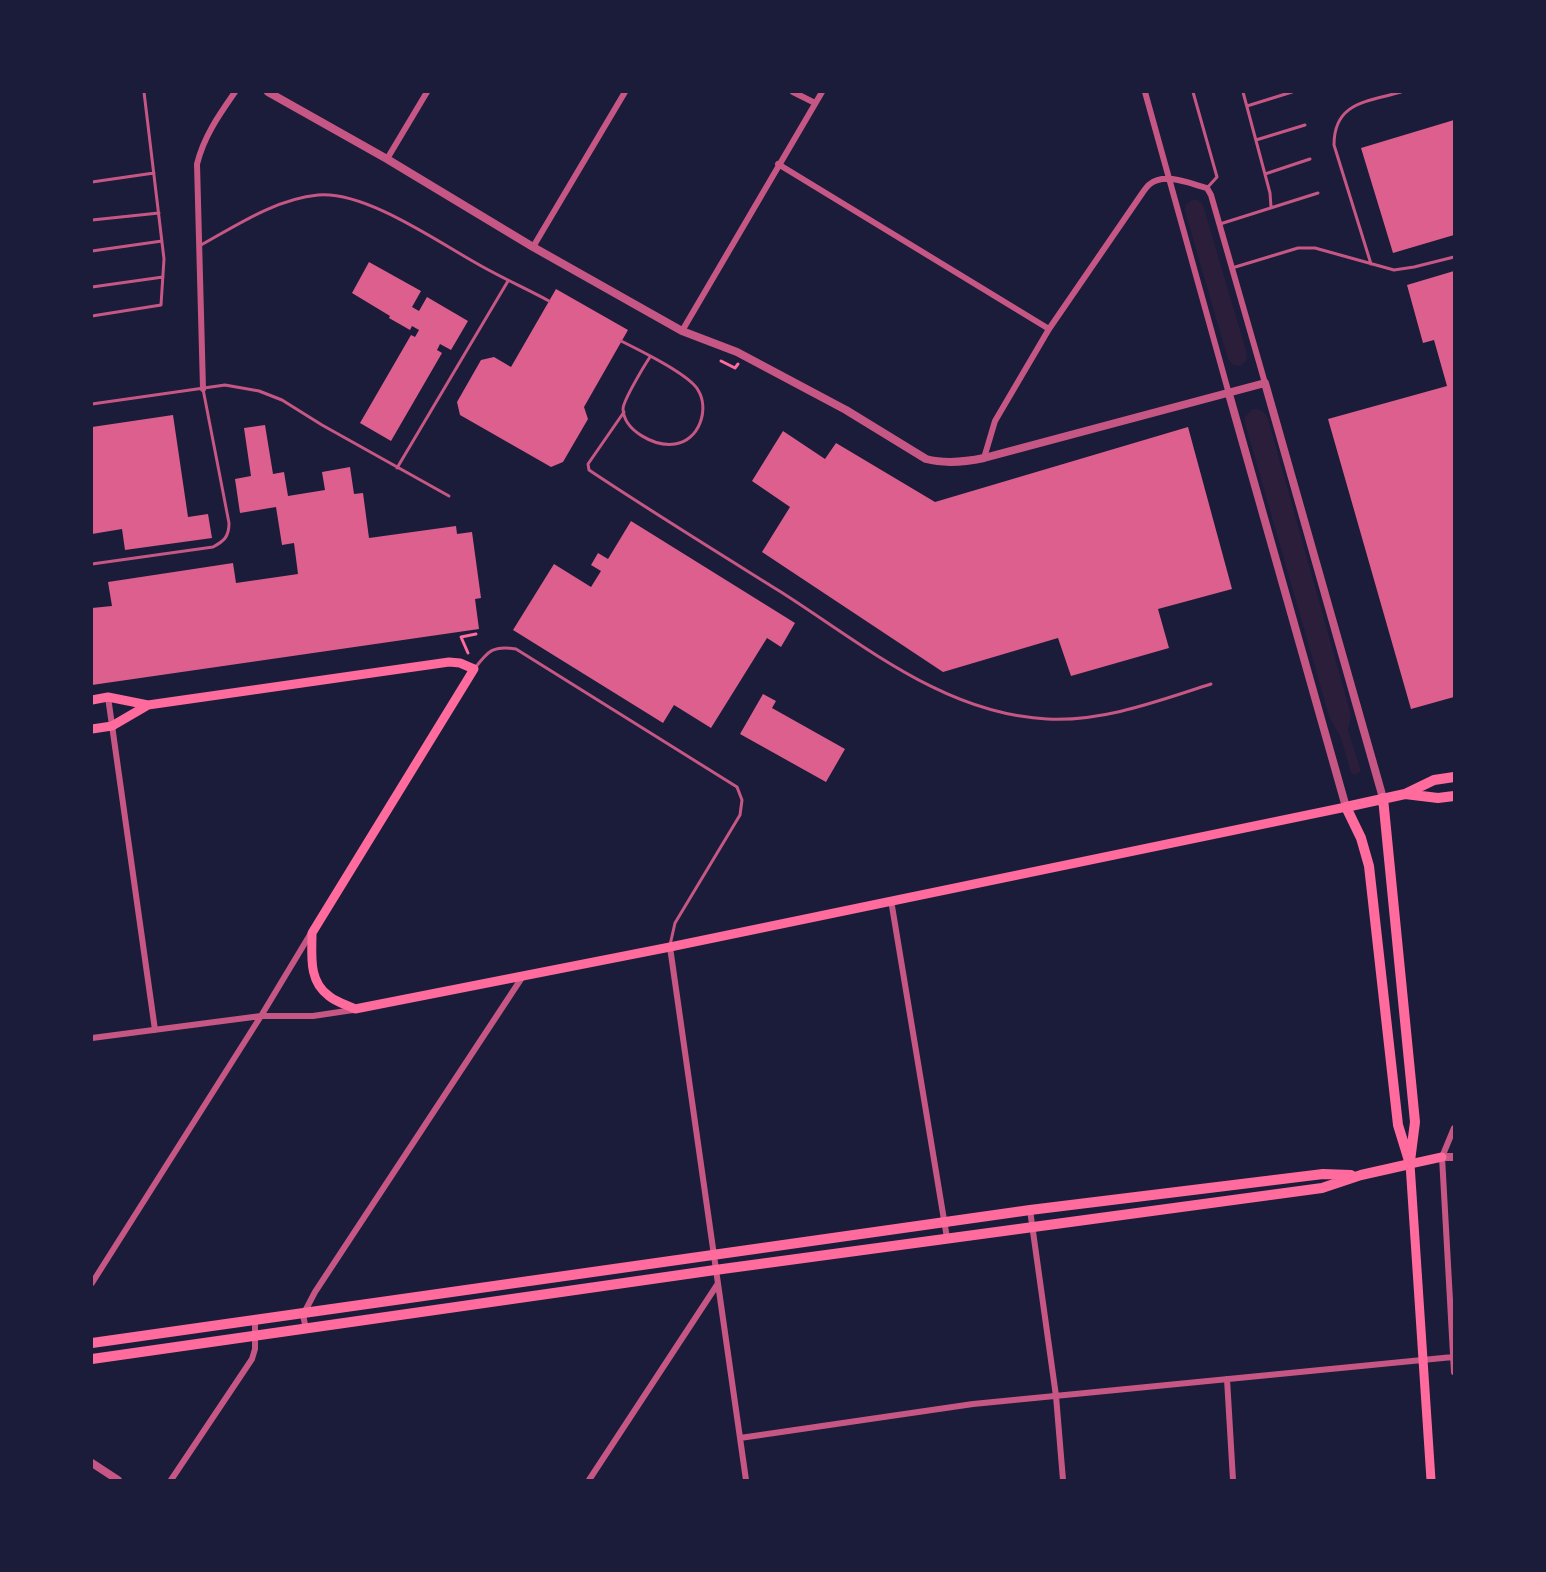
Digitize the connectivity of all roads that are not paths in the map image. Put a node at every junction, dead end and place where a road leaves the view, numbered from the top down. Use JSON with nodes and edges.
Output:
{"nodes":[{"id":1,"x":144,"y":92,"type":"edge"},
{"id":2,"x":235,"y":92,"type":"edge"},
{"id":3,"x":268,"y":92,"type":"edge"},
{"id":4,"x":427,"y":92,"type":"edge"},
{"id":5,"x":625,"y":92,"type":"edge"},
{"id":6,"x":794,"y":92,"type":"edge"},
{"id":7,"x":822,"y":92,"type":"edge"},
{"id":8,"x":1145,"y":92,"type":"edge"},
{"id":9,"x":1193,"y":92,"type":"edge"},
{"id":10,"x":1243,"y":92,"type":"edge"},
{"id":11,"x":1292,"y":92,"type":"edge"},
{"id":12,"x":1401,"y":92,"type":"edge"},
{"id":13,"x":815,"y":103,"type":"junction"},
{"id":14,"x":1247,"y":106,"type":"junction"},
{"id":15,"x":1305,"y":125,"type":"dead end"},
{"id":16,"x":1256,"y":140,"type":"junction"},
{"id":17,"x":387,"y":159,"type":"junction"},
{"id":18,"x":1310,"y":159,"type":"dead end"},
{"id":19,"x":778,"y":164,"type":"junction"},
{"id":20,"x":154,"y":173,"type":"junction"},
{"id":21,"x":1265,"y":174,"type":"junction"},
{"id":22,"x":1170,"y":179,"type":"junction"},
{"id":23,"x":92,"y":182,"type":"edge"},
{"id":24,"x":1207,"y":188,"type":"junction"},
{"id":25,"x":1318,"y":193,"type":"dead end"},
{"id":26,"x":1271,"y":207,"type":"junction"},
{"id":27,"x":159,"y":213,"type":"junction"},
{"id":28,"x":92,"y":220,"type":"edge"},
{"id":29,"x":1220,"y":224,"type":"junction"},
{"id":30,"x":162,"y":241,"type":"junction"},
{"id":31,"x":199,"y":245,"type":"junction"},
{"id":32,"x":533,"y":247,"type":"junction"},
{"id":33,"x":92,"y":251,"type":"edge"},
{"id":34,"x":1455,"y":257,"type":"edge"},
{"id":35,"x":1371,"y":265,"type":"junction"},
{"id":36,"x":1232,"y":268,"type":"junction"},
{"id":37,"x":163,"y":277,"type":"junction"},
{"id":38,"x":508,"y":281,"type":"junction"},
{"id":39,"x":92,"y":287,"type":"edge"},
{"id":40,"x":549,"y":302,"type":"dead end"},
{"id":41,"x":92,"y":316,"type":"edge"},
{"id":42,"x":1049,"y":329,"type":"junction"},
{"id":43,"x":682,"y":331,"type":"junction"},
{"id":44,"x":621,"y":341,"type":"dead end"},
{"id":45,"x":650,"y":357,"type":"junction"},
{"id":46,"x":1265,"y":383,"type":"junction"},
{"id":47,"x":202,"y":389,"type":"junction"},
{"id":48,"x":1229,"y":394,"type":"junction"},
{"id":49,"x":92,"y":404,"type":"edge"},
{"id":50,"x":624,"y":412,"type":"junction"},
{"id":51,"x":984,"y":458,"type":"junction"},
{"id":52,"x":397,"y":468,"type":"junction"},
{"id":53,"x":449,"y":496,"type":"dead end"},
{"id":54,"x":92,"y":564,"type":"edge"},
{"id":55,"x":474,"y":669,"type":"junction"},
{"id":56,"x":1211,"y":684,"type":"dead end"},
{"id":57,"x":108,"y":697,"type":"junction"},
{"id":58,"x":92,"y":700,"type":"edge"},
{"id":59,"x":148,"y":705,"type":"junction"},
{"id":60,"x":112,"y":726,"type":"junction"},
{"id":61,"x":92,"y":729,"type":"edge"},
{"id":62,"x":1455,"y":777,"type":"edge"},
{"id":63,"x":1405,"y":794,"type":"junction"},
{"id":64,"x":1455,"y":796,"type":"edge"},
{"id":65,"x":1383,"y":798,"type":"junction"},
{"id":66,"x":1346,"y":807,"type":"junction"},
{"id":67,"x":891,"y":900,"type":"junction"},
{"id":68,"x":312,"y":933,"type":"junction"},
{"id":69,"x":670,"y":946,"type":"junction"},
{"id":70,"x":523,"y":976,"type":"junction"},
{"id":71,"x":356,"y":1009,"type":"junction"},
{"id":72,"x":261,"y":1016,"type":"junction"},
{"id":73,"x":155,"y":1030,"type":"junction"},
{"id":74,"x":92,"y":1038,"type":"edge"},
{"id":75,"x":1455,"y":1128,"type":"edge"},
{"id":76,"x":1442,"y":1157,"type":"junction"},
{"id":77,"x":1455,"y":1157,"type":"edge"},
{"id":78,"x":1410,"y":1164,"type":"junction"},
{"id":79,"x":1361,"y":1175,"type":"junction"},
{"id":80,"x":1030,"y":1210,"type":"junction"},
{"id":81,"x":945,"y":1223,"type":"junction"},
{"id":82,"x":1033,"y":1226,"type":"junction"},
{"id":83,"x":946,"y":1238,"type":"junction"},
{"id":84,"x":713,"y":1254,"type":"junction"},
{"id":85,"x":715,"y":1270,"type":"junction"},
{"id":86,"x":92,"y":1283,"type":"edge"},
{"id":87,"x":717,"y":1285,"type":"junction"},
{"id":88,"x":303,"y":1315,"type":"junction"},
{"id":89,"x":255,"y":1321,"type":"junction"},
{"id":90,"x":306,"y":1329,"type":"junction"},
{"id":91,"x":255,"y":1337,"type":"junction"},
{"id":92,"x":92,"y":1343,"type":"edge"},
{"id":93,"x":1453,"y":1357,"type":"edge"},
{"id":94,"x":92,"y":1359,"type":"edge"},
{"id":95,"x":1421,"y":1361,"type":"junction"},
{"id":96,"x":1455,"y":1372,"type":"edge"},
{"id":97,"x":1227,"y":1379,"type":"junction"},
{"id":98,"x":1056,"y":1396,"type":"junction"},
{"id":99,"x":740,"y":1438,"type":"junction"},
{"id":100,"x":92,"y":1463,"type":"edge"},
{"id":101,"x":118,"y":1480,"type":"edge"},
{"id":102,"x":171,"y":1480,"type":"edge"},
{"id":103,"x":589,"y":1480,"type":"edge"},
{"id":104,"x":746,"y":1480,"type":"edge"},
{"id":105,"x":1064,"y":1480,"type":"edge"},
{"id":106,"x":1233,"y":1480,"type":"edge"},
{"id":107,"x":1431,"y":1480,"type":"edge"}],
"edges":[{"from":1,"to":20,"type":"lane"},
{"from":2,"to":31,"type":"street"},
{"from":3,"to":17,"type":"street"},
{"from":4,"to":17,"type":"street"},
{"from":5,"to":32,"type":"street"},
{"from":6,"to":13,"type":"street"},
{"from":7,"to":13,"type":"street"},
{"from":8,"to":22,"type":"street"},
{"from":9,"to":24,"type":"lane"},
{"from":10,"to":14,"type":"lane"},
{"from":11,"to":14,"type":"lane"},
{"from":12,"to":35,"type":"lane"},
{"from":13,"to":19,"type":"street"},
{"from":14,"to":16,"type":"lane"},
{"from":15,"to":16,"type":"lane"},
{"from":16,"to":21,"type":"lane"},
{"from":17,"to":32,"type":"street"},
{"from":18,"to":21,"type":"lane"},
{"from":19,"to":42,"type":"street"},
{"from":19,"to":43,"type":"street"},
{"from":20,"to":23,"type":"lane"},
{"from":20,"to":27,"type":"lane"},
{"from":21,"to":26,"type":"lane"},
{"from":22,"to":24,"type":"street"},
{"from":22,"to":42,"type":"street"},
{"from":22,"to":48,"type":"street"},
{"from":24,"to":29,"type":"street"},
{"from":25,"to":26,"type":"lane"},
{"from":26,"to":29,"type":"lane"},
{"from":27,"to":28,"type":"lane"},
{"from":27,"to":30,"type":"lane"},
{"from":29,"to":36,"type":"street"},
{"from":30,"to":33,"type":"lane"},
{"from":30,"to":37,"type":"lane"},
{"from":31,"to":38,"type":"lane"},
{"from":31,"to":47,"type":"street"},
{"from":32,"to":43,"type":"street"},
{"from":34,"to":35,"type":"lane"},
{"from":35,"to":36,"type":"lane"},
{"from":36,"to":46,"type":"street"},
{"from":37,"to":39,"type":"lane"},
{"from":37,"to":41,"type":"lane"},
{"from":38,"to":40,"type":"lane"},
{"from":38,"to":52,"type":"lane"},
{"from":42,"to":51,"type":"street"},
{"from":43,"to":51,"type":"street"},
{"from":44,"to":45,"type":"lane"},
{"from":45,"to":50,"type":"lane"},
{"from":45,"to":50,"type":"lane"},
{"from":46,"to":48,"type":"street"},
{"from":46,"to":65,"type":"street"},
{"from":47,"to":49,"type":"lane"},
{"from":47,"to":52,"type":"lane"},
{"from":47,"to":54,"type":"lane"},
{"from":48,"to":51,"type":"street"},
{"from":48,"to":66,"type":"street"},
{"from":50,"to":56,"type":"lane"},
{"from":52,"to":53,"type":"lane"},
{"from":55,"to":59,"type":"main road"},
{"from":55,"to":68,"type":"main road"},
{"from":55,"to":69,"type":"lane"},
{"from":57,"to":58,"type":"main road"},
{"from":57,"to":59,"type":"main road"},
{"from":57,"to":60,"type":"street"},
{"from":59,"to":60,"type":"main road"},
{"from":60,"to":61,"type":"main road"},
{"from":60,"to":73,"type":"street"},
{"from":62,"to":63,"type":"main road"},
{"from":63,"to":64,"type":"main road"},
{"from":63,"to":65,"type":"main road"},
{"from":65,"to":66,"type":"main road"},
{"from":65,"to":78,"type":"main road"},
{"from":66,"to":67,"type":"main road"},
{"from":66,"to":78,"type":"main road"},
{"from":67,"to":69,"type":"main road"},
{"from":67,"to":81,"type":"street"},
{"from":68,"to":71,"type":"main road"},
{"from":68,"to":72,"type":"street"},
{"from":69,"to":70,"type":"main road"},
{"from":69,"to":84,"type":"street"},
{"from":70,"to":71,"type":"main road"},
{"from":70,"to":88,"type":"street"},
{"from":71,"to":72,"type":"street"},
{"from":72,"to":73,"type":"street"},
{"from":72,"to":86,"type":"street"},
{"from":73,"to":74,"type":"street"},
{"from":75,"to":76,"type":"street"},
{"from":76,"to":77,"type":"street"},
{"from":76,"to":78,"type":"main road"},
{"from":76,"to":93,"type":"street"},
{"from":78,"to":79,"type":"main road"},
{"from":78,"to":95,"type":"main road"},
{"from":79,"to":80,"type":"main road"},
{"from":79,"to":82,"type":"main road"},
{"from":80,"to":81,"type":"main road"},
{"from":80,"to":82,"type":"street"},
{"from":81,"to":83,"type":"street"},
{"from":81,"to":84,"type":"main road"},
{"from":82,"to":83,"type":"main road"},
{"from":82,"to":98,"type":"street"},
{"from":83,"to":85,"type":"main road"},
{"from":84,"to":85,"type":"street"},
{"from":84,"to":88,"type":"main road"},
{"from":85,"to":87,"type":"street"},
{"from":85,"to":90,"type":"main road"},
{"from":87,"to":99,"type":"street"},
{"from":87,"to":103,"type":"street"},
{"from":88,"to":89,"type":"main road"},
{"from":88,"to":90,"type":"street"},
{"from":89,"to":91,"type":"street"},
{"from":89,"to":92,"type":"main road"},
{"from":90,"to":91,"type":"main road"},
{"from":91,"to":94,"type":"main road"},
{"from":91,"to":102,"type":"street"},
{"from":93,"to":95,"type":"street"},
{"from":93,"to":96,"type":"street"},
{"from":95,"to":97,"type":"street"},
{"from":95,"to":107,"type":"main road"},
{"from":97,"to":98,"type":"street"},
{"from":97,"to":106,"type":"street"},
{"from":98,"to":99,"type":"street"},
{"from":98,"to":105,"type":"street"},
{"from":99,"to":104,"type":"street"},
{"from":100,"to":101,"type":"street"}]}
